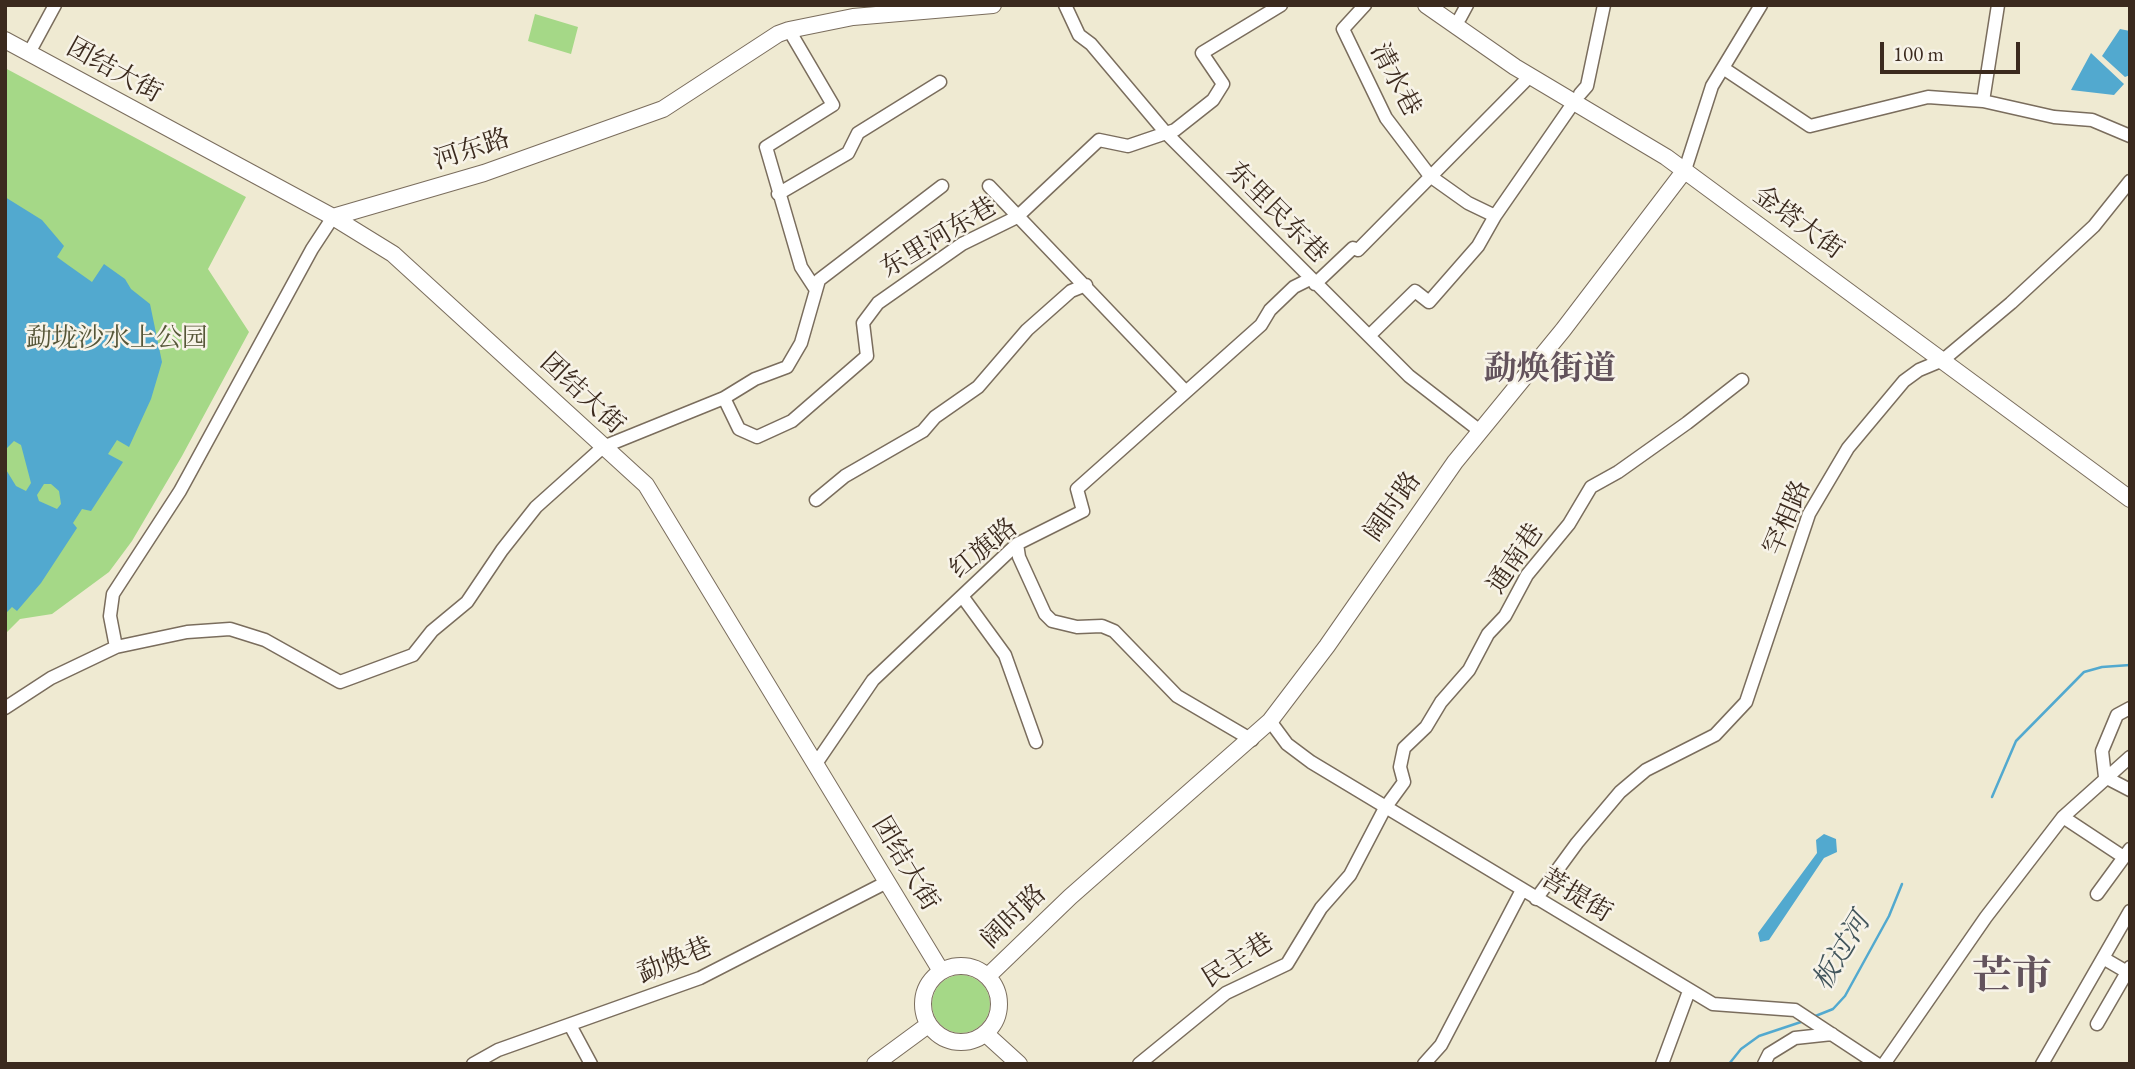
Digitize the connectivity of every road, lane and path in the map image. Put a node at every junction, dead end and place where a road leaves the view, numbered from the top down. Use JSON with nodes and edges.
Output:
{"nodes":[{"id":1,"x":55,"y":5,"type":"edge"},
{"id":2,"x":993,"y":5,"type":"edge"},
{"id":3,"x":1065,"y":5,"type":"edge"},
{"id":4,"x":1281,"y":5,"type":"edge"},
{"id":5,"x":1365,"y":5,"type":"edge"},
{"id":6,"x":1426,"y":5,"type":"edge"},
{"id":7,"x":1442,"y":5,"type":"edge"},
{"id":8,"x":1604,"y":5,"type":"edge"},
{"id":9,"x":1761,"y":5,"type":"edge"},
{"id":10,"x":1998,"y":5,"type":"edge"},
{"id":11,"x":1464,"y":12,"type":"edge"},
{"id":12,"x":789,"y":30,"type":"junction"},
{"id":13,"x":5,"y":40,"type":"edge"},
{"id":14,"x":29,"y":53,"type":"junction"},
{"id":15,"x":1723,"y":68,"type":"junction"},
{"id":16,"x":1530,"y":76,"type":"junction"},
{"id":17,"x":940,"y":82,"type":"dead end"},
{"id":18,"x":1577,"y":98,"type":"junction"},
{"id":19,"x":1983,"y":101,"type":"junction"},
{"id":20,"x":1166,"y":133,"type":"junction"},
{"id":21,"x":2130,"y":136,"type":"edge"},
{"id":22,"x":1687,"y":166,"type":"junction"},
{"id":23,"x":1430,"y":177,"type":"junction"},
{"id":24,"x":2130,"y":181,"type":"edge"},
{"id":25,"x":942,"y":186,"type":"dead end"},
{"id":26,"x":989,"y":186,"type":"dead end"},
{"id":27,"x":778,"y":194,"type":"junction"},
{"id":28,"x":1494,"y":216,"type":"junction"},
{"id":29,"x":333,"y":217,"type":"junction"},
{"id":30,"x":1017,"y":217,"type":"junction"},
{"id":31,"x":1313,"y":282,"type":"junction"},
{"id":32,"x":1086,"y":285,"type":"junction"},
{"id":33,"x":816,"y":290,"type":"junction"},
{"id":34,"x":1370,"y":335,"type":"junction"},
{"id":35,"x":1947,"y":357,"type":"junction"},
{"id":36,"x":1742,"y":380,"type":"dead end"},
{"id":37,"x":1184,"y":390,"type":"junction"},
{"id":38,"x":724,"y":398,"type":"junction"},
{"id":39,"x":1480,"y":431,"type":"junction"},
{"id":40,"x":603,"y":447,"type":"junction"},
{"id":41,"x":2130,"y":487,"type":"edge"},
{"id":42,"x":2130,"y":499,"type":"edge"},
{"id":43,"x":816,"y":500,"type":"dead end"},
{"id":44,"x":1017,"y":544,"type":"junction"},
{"id":45,"x":962,"y":596,"type":"junction"},
{"id":46,"x":116,"y":646,"type":"junction"},
{"id":47,"x":5,"y":708,"type":"edge"},
{"id":48,"x":2130,"y":708,"type":"edge"},
{"id":49,"x":1270,"y":721,"type":"junction"},
{"id":50,"x":1252,"y":740,"type":"junction"},
{"id":51,"x":1036,"y":742,"type":"dead end"},
{"id":52,"x":2130,"y":757,"type":"edge"},
{"id":53,"x":815,"y":765,"type":"junction"},
{"id":54,"x":2105,"y":777,"type":"junction"},
{"id":55,"x":2130,"y":790,"type":"edge"},
{"id":56,"x":1385,"y":808,"type":"junction"},
{"id":57,"x":2063,"y":817,"type":"junction"},
{"id":58,"x":2126,"y":852,"type":"edge"},
{"id":59,"x":887,"y":882,"type":"junction"},
{"id":60,"x":1522,"y":890,"type":"junction"},
{"id":61,"x":2097,"y":894,"type":"dead end"},
{"id":62,"x":1536,"y":899,"type":"junction"},
{"id":63,"x":2130,"y":911,"type":"edge"},
{"id":64,"x":2103,"y":958,"type":"junction"},
{"id":65,"x":2129,"y":970,"type":"edge"},
{"id":66,"x":941,"y":971,"type":"junction"},
{"id":67,"x":988,"y":976,"type":"junction"},
{"id":68,"x":1689,"y":991,"type":"junction"},
{"id":69,"x":2097,"y":1024,"type":"dead end"},
{"id":70,"x":928,"y":1025,"type":"junction"},
{"id":71,"x":570,"y":1026,"type":"junction"},
{"id":72,"x":1827,"y":1032,"type":"junction"},
{"id":73,"x":986,"y":1034,"type":"junction"},
{"id":74,"x":473,"y":1064,"type":"edge"},
{"id":75,"x":592,"y":1064,"type":"edge"},
{"id":76,"x":876,"y":1064,"type":"edge"},
{"id":77,"x":1019,"y":1064,"type":"edge"},
{"id":78,"x":1139,"y":1064,"type":"edge"},
{"id":79,"x":1424,"y":1064,"type":"edge"},
{"id":80,"x":1662,"y":1064,"type":"edge"},
{"id":81,"x":1764,"y":1064,"type":"edge"},
{"id":82,"x":1877,"y":1064,"type":"edge"},
{"id":83,"x":1884,"y":1064,"type":"edge"},
{"id":84,"x":2042,"y":1064,"type":"edge"}],
"edges":[{"from":1,"to":14,"type":"street"},
{"from":2,"to":12,"type":"main road","name":"河东路"},
{"from":3,"to":20,"type":"street","name":"东里民东巷"},
{"from":4,"to":20,"type":"street","name":"东里河东巷"},
{"from":5,"to":23,"type":"street","name":"清水巷"},
{"from":6,"to":16,"type":"main road","name":"金塔大街"},
{"from":7,"to":11,"type":"main road","name":"金塔大街"},
{"from":8,"to":18,"type":"street"},
{"from":9,"to":15,"type":"street","name":"阔时路"},
{"from":10,"to":19,"type":"street"},
{"from":11,"to":18,"type":"main road","name":"金塔大街"},
{"from":12,"to":27,"type":"street"},
{"from":12,"to":29,"type":"main road","name":"河东路"},
{"from":13,"to":14,"type":"main road","name":"团结大街"},
{"from":14,"to":29,"type":"main road","name":"团结大街"},
{"from":15,"to":19,"type":"street"},
{"from":15,"to":22,"type":"street","name":"阔时路"},
{"from":16,"to":18,"type":"main road","name":"金塔大街"},
{"from":16,"to":23,"type":"street"},
{"from":17,"to":27,"type":"street"},
{"from":18,"to":22,"type":"main road","name":"金塔大街"},
{"from":18,"to":28,"type":"street"},
{"from":19,"to":21,"type":"street"},
{"from":20,"to":30,"type":"street","name":"东里河东巷"},
{"from":20,"to":31,"type":"street","name":"东里民东巷"},
{"from":22,"to":35,"type":"main road","name":"金塔大街"},
{"from":22,"to":39,"type":"main road","name":"阔时路"},
{"from":23,"to":28,"type":"street","name":"清水巷"},
{"from":23,"to":31,"type":"street"},
{"from":24,"to":35,"type":"street","name":"罕相路"},
{"from":25,"to":33,"type":"street"},
{"from":26,"to":30,"type":"street"},
{"from":27,"to":33,"type":"street"},
{"from":28,"to":34,"type":"street"},
{"from":29,"to":40,"type":"main road","name":"团结大街"},
{"from":29,"to":46,"type":"street"},
{"from":30,"to":32,"type":"street"},
{"from":30,"to":38,"type":"street","name":"东里河东巷"},
{"from":31,"to":34,"type":"street","name":"东里民东巷"},
{"from":31,"to":37,"type":"street","name":"红旗路"},
{"from":32,"to":37,"type":"street"},
{"from":32,"to":43,"type":"street"},
{"from":33,"to":38,"type":"street"},
{"from":34,"to":39,"type":"street","name":"东里民东巷"},
{"from":35,"to":41,"type":"main road","name":"金塔大街"},
{"from":35,"to":42,"type":"main road","name":"金塔大街"},
{"from":35,"to":62,"type":"street","name":"罕相路"},
{"from":36,"to":56,"type":"street","name":"通南巷"},
{"from":37,"to":44,"type":"street","name":"红旗路"},
{"from":38,"to":40,"type":"street"},
{"from":39,"to":49,"type":"main road","name":"阔时路"},
{"from":40,"to":46,"type":"street"},
{"from":40,"to":53,"type":"main road","name":"团结大街"},
{"from":44,"to":45,"type":"street","name":"红旗路"},
{"from":44,"to":50,"type":"street"},
{"from":45,"to":51,"type":"street"},
{"from":45,"to":53,"type":"street","name":"红旗路"},
{"from":46,"to":47,"type":"street"},
{"from":48,"to":54,"type":"street"},
{"from":49,"to":50,"type":"main road","name":"阔时路"},
{"from":49,"to":56,"type":"street","name":"菩提街"},
{"from":50,"to":67,"type":"main road","name":"阔时路"},
{"from":52,"to":54,"type":"street"},
{"from":53,"to":59,"type":"main road","name":"团结大街"},
{"from":54,"to":55,"type":"street"},
{"from":54,"to":57,"type":"street"},
{"from":56,"to":60,"type":"street","name":"菩提街"},
{"from":56,"to":78,"type":"street","name":"民主巷"},
{"from":57,"to":58,"type":"street"},
{"from":57,"to":83,"type":"street"},
{"from":58,"to":61,"type":"street"},
{"from":59,"to":66,"type":"main road","name":"团结大街"},
{"from":59,"to":71,"type":"street","name":"勐焕巷"},
{"from":60,"to":62,"type":"street","name":"菩提街"},
{"from":60,"to":79,"type":"street"},
{"from":62,"to":68,"type":"street","name":"菩提街"},
{"from":63,"to":64,"type":"street"},
{"from":64,"to":65,"type":"street"},
{"from":64,"to":84,"type":"street"},
{"from":65,"to":69,"type":"street"},
{"from":66,"to":67,"type":"main road"},
{"from":66,"to":70,"type":"main road"},
{"from":67,"to":73,"type":"main road"},
{"from":68,"to":72,"type":"street","name":"菩提街"},
{"from":68,"to":80,"type":"street"},
{"from":70,"to":73,"type":"main road"},
{"from":70,"to":76,"type":"main road"},
{"from":71,"to":74,"type":"street","name":"勐焕巷"},
{"from":71,"to":75,"type":"street"},
{"from":72,"to":81,"type":"street"},
{"from":72,"to":82,"type":"street","name":"菩提街"},
{"from":73,"to":77,"type":"main road"}]}
